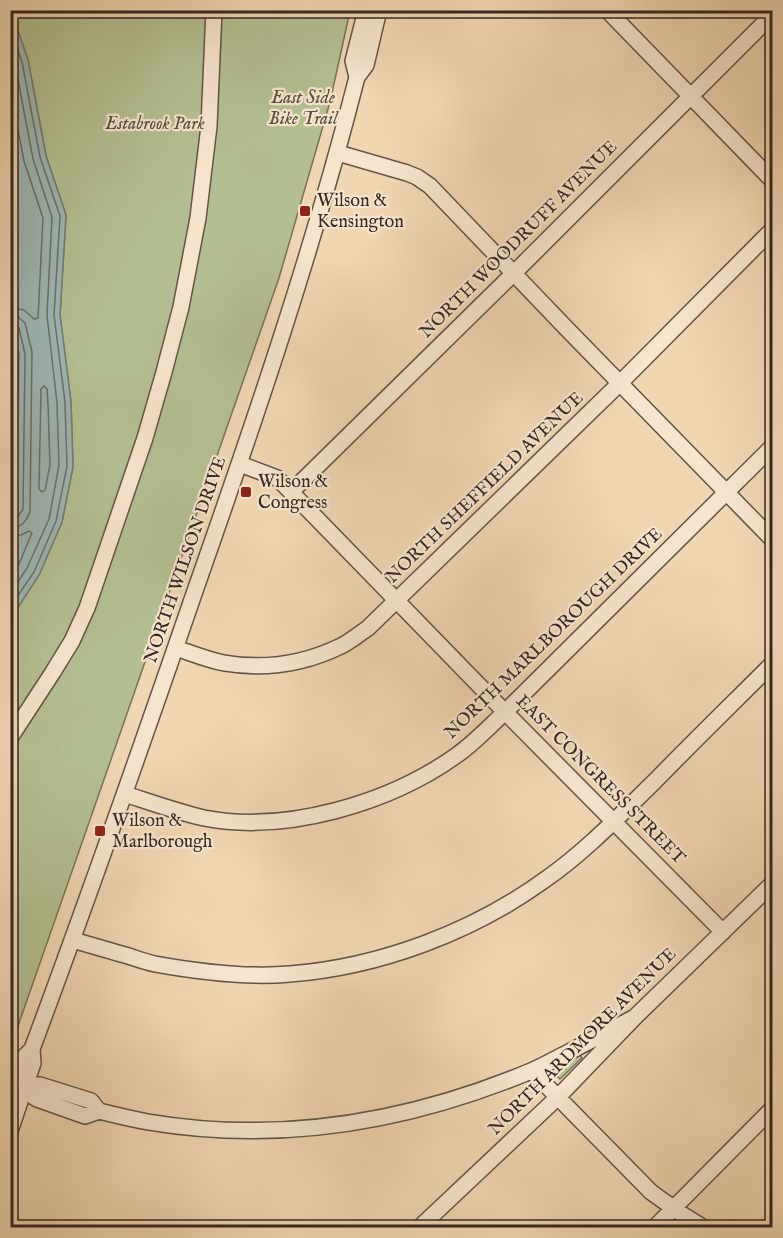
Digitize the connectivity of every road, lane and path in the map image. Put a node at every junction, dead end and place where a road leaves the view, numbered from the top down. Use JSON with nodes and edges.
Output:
{"nodes":[{"id":1,"x":214,"y":10,"type":"edge"},
{"id":2,"x":366,"y":10,"type":"edge"},
{"id":3,"x":380,"y":10,"type":"edge"},
{"id":4,"x":607,"y":10,"type":"edge"},
{"id":5,"x":772,"y":15,"type":"edge"},
{"id":6,"x":357,"y":77,"type":"junction"},
{"id":7,"x":691,"y":97,"type":"junction"},
{"id":8,"x":338,"y":153,"type":"junction"},
{"id":9,"x":772,"y":180,"type":"edge"},
{"id":10,"x":772,"y":230,"type":"edge"},
{"id":11,"x":514,"y":273,"type":"junction"},
{"id":12,"x":620,"y":383,"type":"junction"},
{"id":13,"x":772,"y":447,"type":"edge"},
{"id":14,"x":240,"y":464,"type":"junction"},
{"id":15,"x":291,"y":492,"type":"junction"},
{"id":16,"x":727,"y":492,"type":"junction"},
{"id":17,"x":772,"y":539,"type":"edge"},
{"id":18,"x":397,"y":601,"type":"junction"},
{"id":19,"x":176,"y":648,"type":"junction"},
{"id":20,"x":772,"y":664,"type":"edge"},
{"id":21,"x":505,"y":712,"type":"junction"},
{"id":22,"x":10,"y":738,"type":"edge"},
{"id":23,"x":125,"y":794,"type":"junction"},
{"id":24,"x":614,"y":822,"type":"junction"},
{"id":25,"x":772,"y":884,"type":"edge"},
{"id":26,"x":723,"y":932,"type":"junction"},
{"id":27,"x":73,"y":940,"type":"junction"},
{"id":28,"x":635,"y":1017,"type":"junction"},
{"id":29,"x":532,"y":1071,"type":"junction"},
{"id":30,"x":18,"y":1087,"type":"edge"},
{"id":31,"x":558,"y":1097,"type":"junction"},
{"id":32,"x":772,"y":1109,"type":"edge"},
{"id":33,"x":10,"y":1131,"type":"edge"},
{"id":34,"x":673,"y":1209,"type":"junction"},
{"id":35,"x":419,"y":1227,"type":"edge"},
{"id":36,"x":654,"y":1227,"type":"edge"},
{"id":37,"x":704,"y":1227,"type":"edge"}],
"edges":[{"from":1,"to":22,"type":"street"},
{"from":2,"to":6,"type":"street","name":"NORTH WILSON DRIVE"},
{"from":3,"to":6,"type":"street","name":"NORTH WILSON DRIVE"},
{"from":4,"to":7,"type":"street"},
{"from":5,"to":7,"type":"street","name":"NORTH WOODRUFF AVENUE"},
{"from":6,"to":8,"type":"street","name":"NORTH WILSON DRIVE"},
{"from":7,"to":9,"type":"street"},
{"from":7,"to":11,"type":"street","name":"NORTH WOODRUFF AVENUE"},
{"from":8,"to":11,"type":"street"},
{"from":8,"to":14,"type":"street","name":"NORTH WILSON DRIVE"},
{"from":10,"to":12,"type":"street","name":"NORTH SHEFFIELD AVENUE"},
{"from":11,"to":12,"type":"street"},
{"from":11,"to":15,"type":"street","name":"NORTH WOODRUFF AVENUE"},
{"from":12,"to":16,"type":"street"},
{"from":12,"to":18,"type":"street","name":"NORTH SHEFFIELD AVENUE"},
{"from":13,"to":16,"type":"street","name":"NORTH MARLBOROUGH DRIVE"},
{"from":14,"to":15,"type":"street","name":"EAST CONGRESS STREET"},
{"from":14,"to":19,"type":"street","name":"NORTH WILSON DRIVE"},
{"from":15,"to":18,"type":"street","name":"EAST CONGRESS STREET"},
{"from":16,"to":17,"type":"street"},
{"from":16,"to":21,"type":"street","name":"NORTH MARLBOROUGH DRIVE"},
{"from":18,"to":19,"type":"street","name":"NORTH SHEFFIELD AVENUE"},
{"from":18,"to":21,"type":"street","name":"EAST CONGRESS STREET"},
{"from":19,"to":23,"type":"street","name":"NORTH WILSON DRIVE"},
{"from":20,"to":24,"type":"street"},
{"from":21,"to":23,"type":"street","name":"NORTH MARLBOROUGH DRIVE"},
{"from":21,"to":24,"type":"street","name":"EAST CONGRESS STREET"},
{"from":23,"to":27,"type":"street","name":"NORTH WILSON DRIVE"},
{"from":24,"to":26,"type":"street","name":"EAST CONGRESS STREET"},
{"from":24,"to":27,"type":"street"},
{"from":25,"to":26,"type":"street","name":"NORTH ARDMORE AVENUE"},
{"from":26,"to":28,"type":"street","name":"NORTH ARDMORE AVENUE"},
{"from":27,"to":30,"type":"street","name":"NORTH WILSON DRIVE"},
{"from":28,"to":29,"type":"street"},
{"from":28,"to":31,"type":"street","name":"NORTH ARDMORE AVENUE"},
{"from":29,"to":30,"type":"street"},
{"from":29,"to":31,"type":"street"},
{"from":30,"to":33,"type":"street","name":"NORTH WILSON DRIVE"},
{"from":31,"to":34,"type":"street"},
{"from":31,"to":35,"type":"street","name":"NORTH ARDMORE AVENUE"},
{"from":32,"to":34,"type":"street"},
{"from":34,"to":36,"type":"street"},
{"from":34,"to":37,"type":"street"}]}
